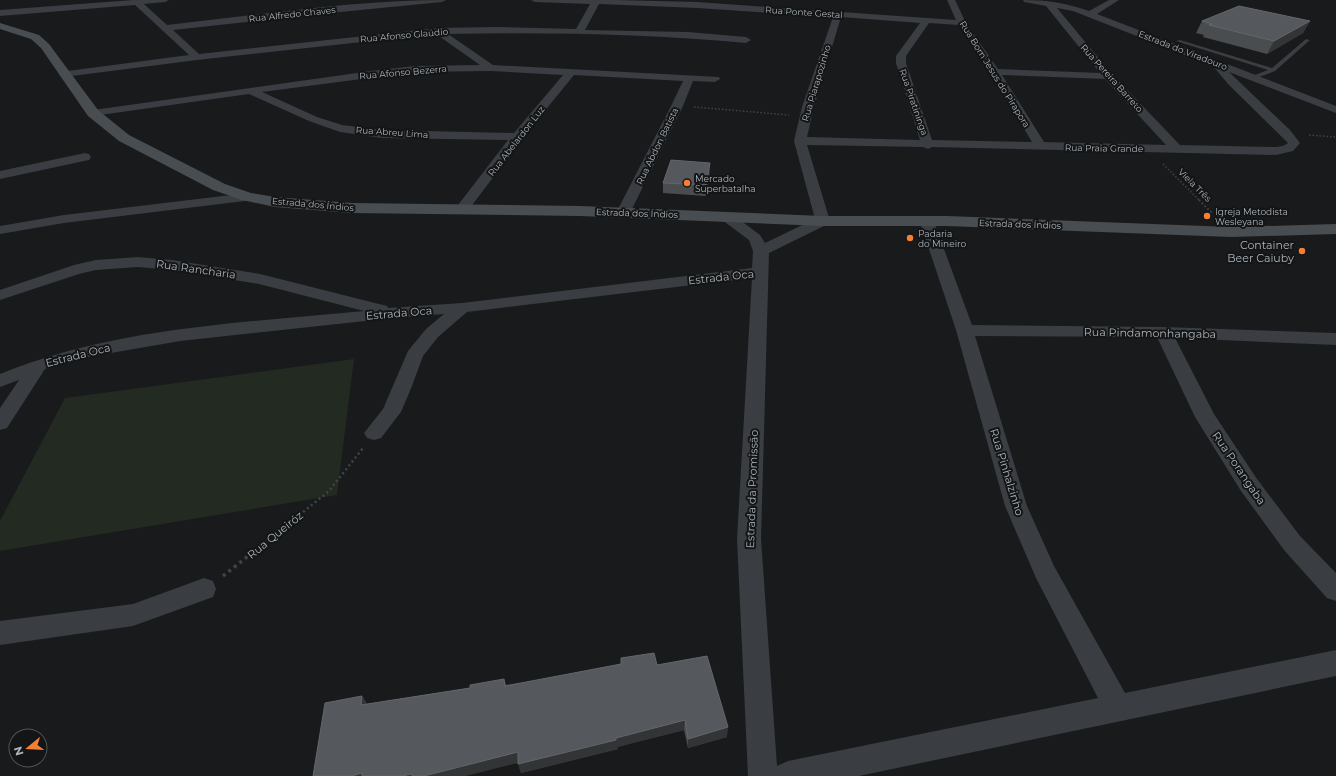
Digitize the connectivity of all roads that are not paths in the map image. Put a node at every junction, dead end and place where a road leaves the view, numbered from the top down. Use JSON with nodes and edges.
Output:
{"nodes":[{"id":1,"x":165,"y":0,"type":"edge"},
{"id":2,"x":442,"y":0,"type":"edge"},
{"id":3,"x":535,"y":0,"type":"edge"},
{"id":4,"x":597,"y":0,"type":"edge"},
{"id":5,"x":951,"y":0,"type":"edge"},
{"id":6,"x":1027,"y":0,"type":"edge"},
{"id":7,"x":1115,"y":0,"type":"edge"},
{"id":8,"x":138,"y":3,"type":"junction"},
{"id":9,"x":1048,"y":3,"type":"junction"},
{"id":10,"x":0,"y":13,"type":"edge"},
{"id":11,"x":838,"y":14,"type":"junction"},
{"id":12,"x":1090,"y":15,"type":"junction"},
{"id":13,"x":927,"y":20,"type":"junction"},
{"id":14,"x":962,"y":23,"type":"junction"},
{"id":15,"x":0,"y":26,"type":"edge"},
{"id":16,"x":166,"y":28,"type":"junction"},
{"id":17,"x":438,"y":31,"type":"junction"},
{"id":18,"x":579,"y":32,"type":"junction"},
{"id":19,"x":746,"y":40,"type":"dead end"},
{"id":20,"x":1178,"y":40,"type":"dead end"},
{"id":21,"x":1308,"y":40,"type":"dead end"},
{"id":22,"x":197,"y":57,"type":"junction"},
{"id":23,"x":1216,"y":63,"type":"junction"},
{"id":24,"x":491,"y":68,"type":"junction"},
{"id":25,"x":1273,"y":70,"type":"junction"},
{"id":26,"x":995,"y":72,"type":"junction"},
{"id":27,"x":570,"y":73,"type":"junction"},
{"id":28,"x":64,"y":74,"type":"junction"},
{"id":29,"x":1108,"y":76,"type":"junction"},
{"id":30,"x":1254,"y":77,"type":"junction"},
{"id":31,"x":689,"y":78,"type":"junction"},
{"id":32,"x":715,"y":79,"type":"dead end"},
{"id":33,"x":250,"y":91,"type":"junction"},
{"id":34,"x":1336,"y":110,"type":"edge"},
{"id":35,"x":93,"y":113,"type":"junction"},
{"id":36,"x":517,"y":137,"type":"junction"},
{"id":37,"x":800,"y":141,"type":"junction"},
{"id":38,"x":928,"y":145,"type":"junction"},
{"id":39,"x":1041,"y":147,"type":"junction"},
{"id":40,"x":1178,"y":150,"type":"junction"},
{"id":41,"x":85,"y":157,"type":"dead end"},
{"id":42,"x":0,"y":175,"type":"edge"},
{"id":43,"x":248,"y":197,"type":"junction"},
{"id":44,"x":462,"y":209,"type":"junction"},
{"id":45,"x":623,"y":213,"type":"junction"},
{"id":46,"x":727,"y":216,"type":"junction"},
{"id":47,"x":823,"y":221,"type":"junction"},
{"id":48,"x":927,"y":222,"type":"junction"},
{"id":49,"x":1336,"y":229,"type":"edge"},
{"id":50,"x":0,"y":230,"type":"edge"},
{"id":51,"x":761,"y":251,"type":"junction"},
{"id":52,"x":761,"y":272,"type":"junction"},
{"id":53,"x":0,"y":295,"type":"edge"},
{"id":54,"x":462,"y":308,"type":"junction"},
{"id":55,"x":393,"y":313,"type":"junction"},
{"id":56,"x":965,"y":330,"type":"junction"},
{"id":57,"x":1163,"y":332,"type":"junction"},
{"id":58,"x":1336,"y":339,"type":"edge"},
{"id":59,"x":39,"y":365,"type":"junction"},
{"id":60,"x":0,"y":381,"type":"edge"},
{"id":61,"x":0,"y":423,"type":"edge"},
{"id":62,"x":374,"y":433,"type":"road end"},
{"id":63,"x":204,"y":589,"type":"road end"},
{"id":64,"x":1336,"y":590,"type":"edge"},
{"id":65,"x":0,"y":633,"type":"edge"},
{"id":66,"x":1336,"y":663,"type":"edge"},
{"id":67,"x":1118,"y":708,"type":"junction"},
{"id":68,"x":763,"y":776,"type":"edge"},
{"id":69,"x":788,"y":776,"type":"edge"}],
"edges":[{"from":1,"to":8,"type":"street"},
{"from":2,"to":16,"type":"street","name":"Rua Alfredo Chaves"},
{"from":3,"to":4,"type":"street"},
{"from":4,"to":11,"type":"street","name":"Rua Ponte Gestal"},
{"from":4,"to":18,"type":"street"},
{"from":5,"to":14,"type":"street","name":"Rua Bom Jesus do Pirapora"},
{"from":6,"to":9,"type":"street","name":"Estrada do Viradouro"},
{"from":7,"to":12,"type":"street"},
{"from":8,"to":10,"type":"street"},
{"from":8,"to":16,"type":"street"},
{"from":9,"to":12,"type":"street","name":"Estrada do Viradouro"},
{"from":9,"to":29,"type":"street","name":"Rua Pereira Barreto"},
{"from":11,"to":13,"type":"street","name":"Rua Ponte Gestal"},
{"from":11,"to":37,"type":"street","name":"Rua Piarapozinho"},
{"from":12,"to":23,"type":"street","name":"Estrada do Viradouro"},
{"from":13,"to":14,"type":"street","name":"Rua Ponte Gestal"},
{"from":13,"to":38,"type":"street","name":"Rua Piratininga"},
{"from":14,"to":26,"type":"street","name":"Rua Bom Jesus do Pirapora"},
{"from":15,"to":28,"type":"street","name":"Estrada dos Índios"},
{"from":16,"to":22,"type":"street"},
{"from":17,"to":18,"type":"street","name":"Rua Afonso Glaúdio"},
{"from":17,"to":22,"type":"street","name":"Rua Afonso Glaúdio"},
{"from":17,"to":24,"type":"street"},
{"from":18,"to":19,"type":"street","name":"Rua Afonso Glaúdio"},
{"from":20,"to":25,"type":"lane"},
{"from":21,"to":25,"type":"lane"},
{"from":22,"to":28,"type":"street","name":"Rua Afonso Glaúdio"},
{"from":23,"to":30,"type":"street","name":"Estrada do Viradouro"},
{"from":23,"to":40,"type":"street","name":"Rua Praia Grande"},
{"from":24,"to":27,"type":"street","name":"Rua Afonso Bezerra"},
{"from":24,"to":33,"type":"street","name":"Rua Afonso Bezerra"},
{"from":25,"to":30,"type":"lane"},
{"from":26,"to":29,"type":"street"},
{"from":26,"to":39,"type":"street","name":"Rua Bom Jesus do Pirapora"},
{"from":27,"to":31,"type":"street","name":"Rua Afonso Bezerra"},
{"from":27,"to":36,"type":"street","name":"Rua Abelardon Luz"},
{"from":28,"to":35,"type":"street","name":"Estrada dos Índios"},
{"from":29,"to":40,"type":"street","name":"Rua Pereira Barreto"},
{"from":30,"to":34,"type":"street","name":"Estrada do Viradouro"},
{"from":31,"to":32,"type":"street","name":"Rua Afonso Bezerra"},
{"from":31,"to":45,"type":"street","name":"Rua Abdon Batista"},
{"from":33,"to":35,"type":"street","name":"Rua Afonso Bezerra"},
{"from":33,"to":36,"type":"street","name":"Rua Abreu Lima"},
{"from":35,"to":43,"type":"street","name":"Estrada dos Índios"},
{"from":36,"to":44,"type":"street","name":"Rua Abelardon Luz"},
{"from":37,"to":38,"type":"street","name":"Rua Praia Grande"},
{"from":37,"to":47,"type":"street","name":"Rua Piarapozinho"},
{"from":38,"to":39,"type":"street","name":"Rua Praia Grande"},
{"from":39,"to":40,"type":"street","name":"Rua Praia Grande"},
{"from":41,"to":42,"type":"street"},
{"from":43,"to":44,"type":"street","name":"Estrada dos Índios"},
{"from":43,"to":50,"type":"street"},
{"from":44,"to":45,"type":"street","name":"Estrada dos Índios"},
{"from":45,"to":46,"type":"street","name":"Estrada dos Índios"},
{"from":46,"to":47,"type":"street","name":"Estrada dos Índios"},
{"from":46,"to":51,"type":"street"},
{"from":47,"to":48,"type":"street","name":"Estrada dos Índios"},
{"from":47,"to":51,"type":"street"},
{"from":48,"to":49,"type":"street","name":"Estrada dos Índios"},
{"from":48,"to":56,"type":"street","name":"Rua Pinhalzinho"},
{"from":51,"to":52,"type":"street","name":"Estrada da Promissão"},
{"from":52,"to":54,"type":"street","name":"Estrada Oca"},
{"from":52,"to":68,"type":"street","name":"Estrada da Promissão"},
{"from":53,"to":55,"type":"street","name":"Rua Rancharia"},
{"from":54,"to":55,"type":"street","name":"Estrada Oca"},
{"from":54,"to":62,"type":"street"},
{"from":55,"to":59,"type":"street","name":"Estrada Oca"},
{"from":56,"to":57,"type":"street","name":"Rua Pindamonhangaba"},
{"from":56,"to":67,"type":"street","name":"Rua Pinhalzinho"},
{"from":57,"to":58,"type":"street","name":"Rua Pindamonhangaba"},
{"from":57,"to":64,"type":"street","name":"Rua Porangaba"},
{"from":59,"to":60,"type":"street","name":"Estrada Oca"},
{"from":59,"to":61,"type":"street"},
{"from":63,"to":65,"type":"street"},
{"from":66,"to":67,"type":"street"},
{"from":67,"to":69,"type":"street"}]}
